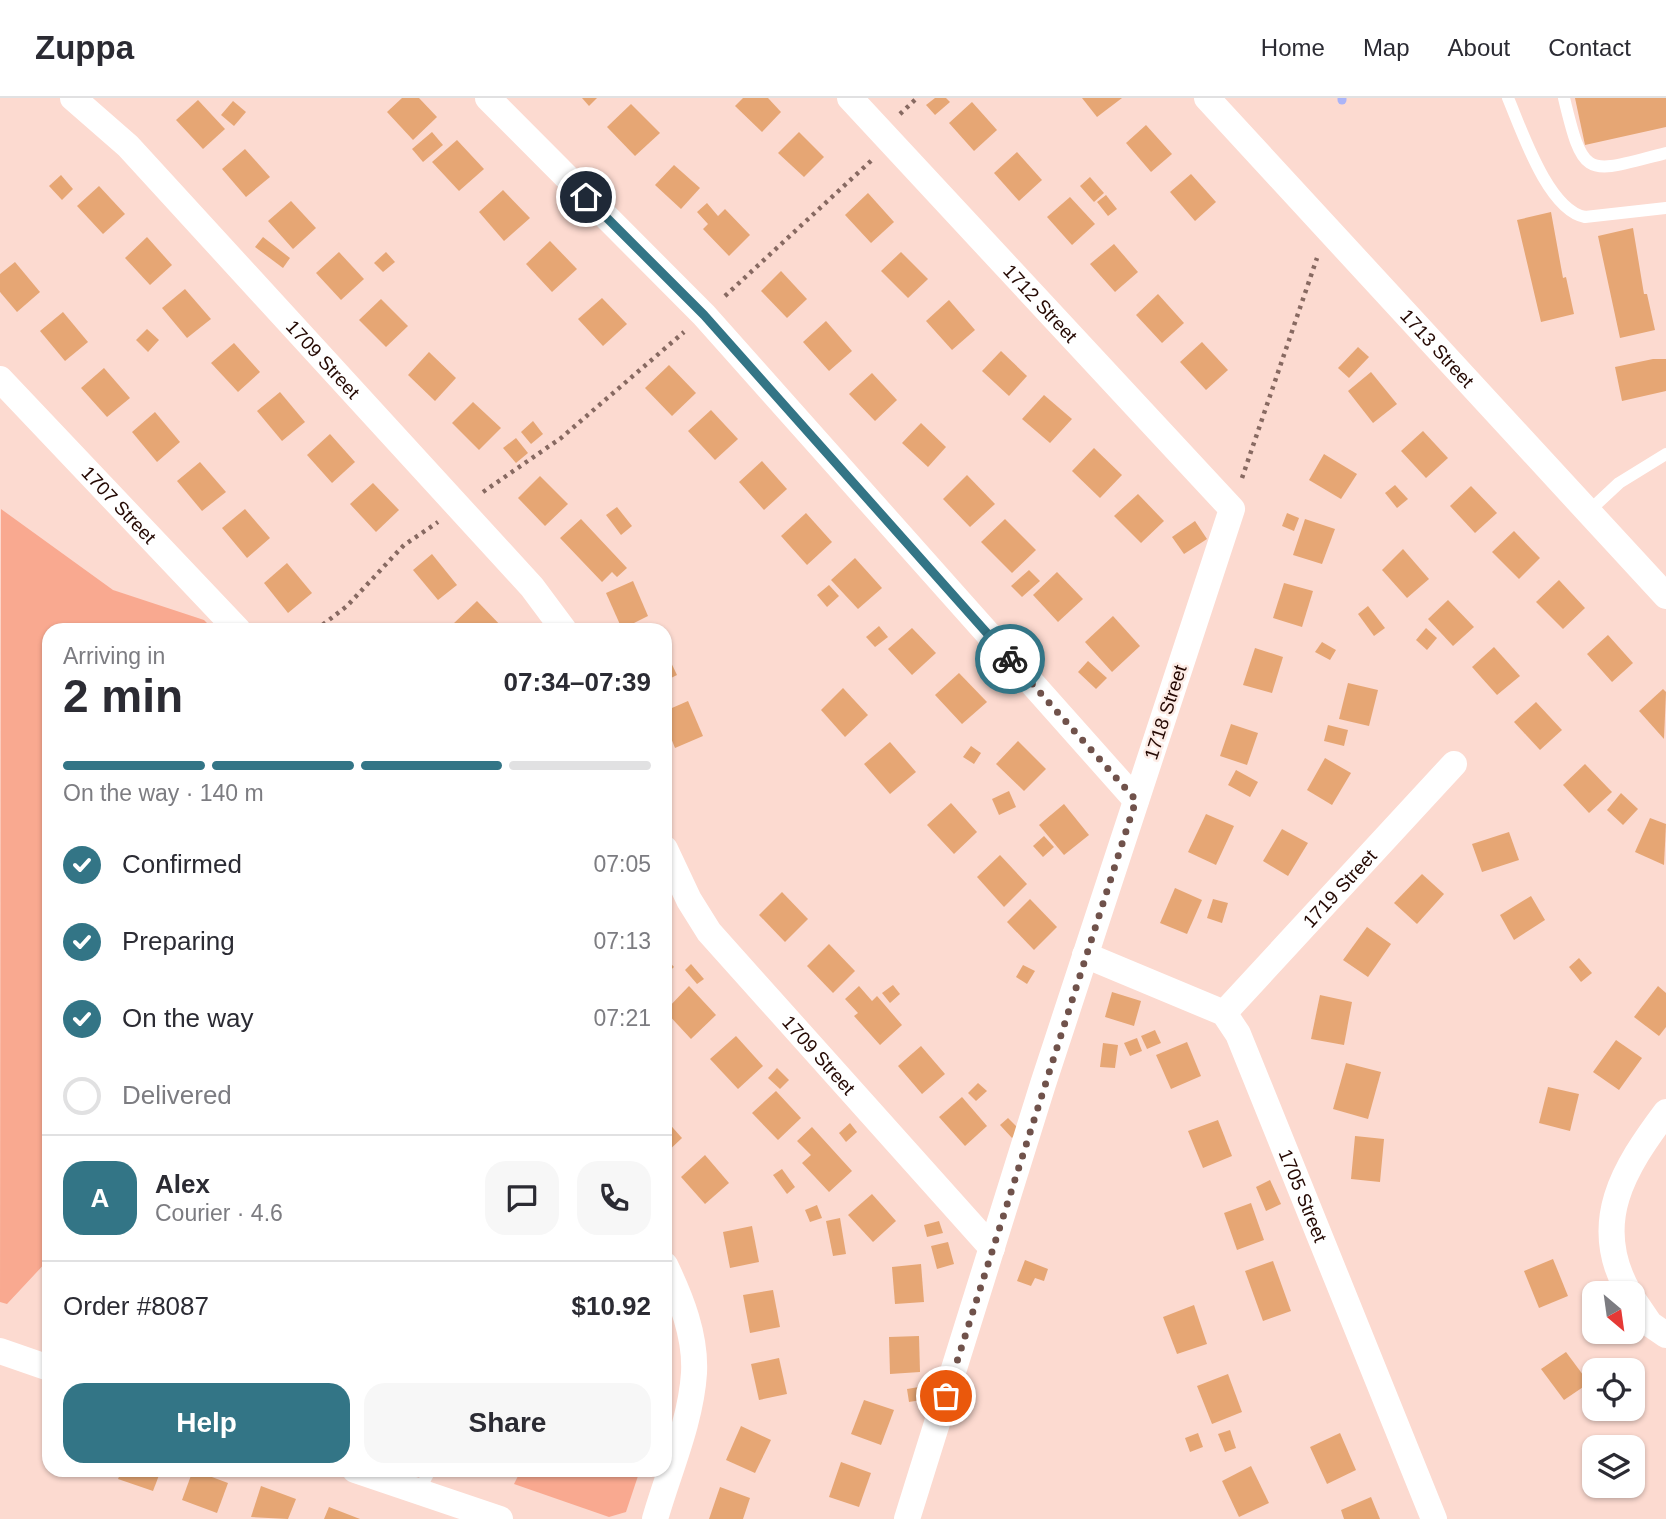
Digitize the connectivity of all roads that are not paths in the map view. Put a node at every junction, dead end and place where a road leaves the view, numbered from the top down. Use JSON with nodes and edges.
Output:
{"nodes":[{"id":1,"x":72,"y":98,"type":"edge"},
{"id":2,"x":488,"y":98,"type":"edge"},
{"id":3,"x":850,"y":98,"type":"edge"},
{"id":4,"x":1207,"y":98,"type":"edge"},
{"id":5,"x":1508,"y":98,"type":"edge"},
{"id":6,"x":1564,"y":98,"type":"edge"},
{"id":7,"x":1666,"y":153,"type":"edge"},
{"id":8,"x":1666,"y":208,"type":"edge"},
{"id":9,"x":0,"y":379,"type":"edge"},
{"id":10,"x":1666,"y":454,"type":"edge"},
{"id":11,"x":1231,"y":509,"type":"joint"},
{"id":12,"x":1588,"y":512,"type":"junction"},
{"id":13,"x":1666,"y":596,"type":"edge"},
{"id":14,"x":231,"y":623,"type":"edge"},
{"id":15,"x":559,"y":623,"type":"edge"},
{"id":16,"x":1454,"y":764,"type":"dead end"},
{"id":17,"x":1136,"y":800,"type":"junction"},
{"id":18,"x":672,"y":864,"type":"edge"},
{"id":19,"x":1085,"y":955,"type":"junction"},
{"id":20,"x":1224,"y":1013,"type":"junction"},
{"id":21,"x":1666,"y":1112,"type":"edge"},
{"id":22,"x":992,"y":1248,"type":"junction"},
{"id":23,"x":672,"y":1279,"type":"edge"},
{"id":24,"x":1625,"y":1281,"type":"edge"},
{"id":25,"x":1645,"y":1317,"type":"edge"},
{"id":26,"x":1666,"y":1335,"type":"edge"},
{"id":27,"x":0,"y":1351,"type":"edge"},
{"id":28,"x":42,"y":1366,"type":"edge"},
{"id":29,"x":672,"y":1460,"type":"edge"},
{"id":30,"x":399,"y":1477,"type":"edge"},
{"id":31,"x":667,"y":1477,"type":"edge"},
{"id":32,"x":424,"y":1481,"type":"edge"},
{"id":33,"x":500,"y":1519,"type":"edge"},
{"id":34,"x":655,"y":1519,"type":"edge"},
{"id":35,"x":907,"y":1519,"type":"edge"},
{"id":36,"x":1434,"y":1519,"type":"edge"}],
"edges":[{"from":1,"to":15,"type":"street","name":"1709 Street"},
{"from":2,"to":17,"type":"street"},
{"from":3,"to":11,"type":"street","name":"1712 Street"},
{"from":4,"to":12,"type":"street","name":"1713 Street"},
{"from":5,"to":8,"type":"lane"},
{"from":6,"to":7,"type":"lane"},
{"from":9,"to":14,"type":"street","name":"1707 Street"},
{"from":10,"to":12,"type":"lane"},
{"from":11,"to":17,"type":"street","name":"1718 Street"},
{"from":12,"to":13,"type":"street","name":"1713 Street"},
{"from":16,"to":20,"type":"street","name":"1719 Street"},
{"from":17,"to":19,"type":"street","name":"1718 Street"},
{"from":18,"to":22,"type":"street","name":"1709 Street"},
{"from":19,"to":20,"type":"street"},
{"from":19,"to":22,"type":"street","name":"1718 Street"},
{"from":20,"to":36,"type":"street","name":"1705 Street"},
{"from":21,"to":24,"type":"street"},
{"from":22,"to":35,"type":"street","name":"1718 Street"},
{"from":23,"to":29,"type":"street"},
{"from":25,"to":26,"type":"street"},
{"from":27,"to":28,"type":"street"},
{"from":30,"to":32,"type":"street"},
{"from":31,"to":34,"type":"street"},
{"from":32,"to":33,"type":"street"}]}
